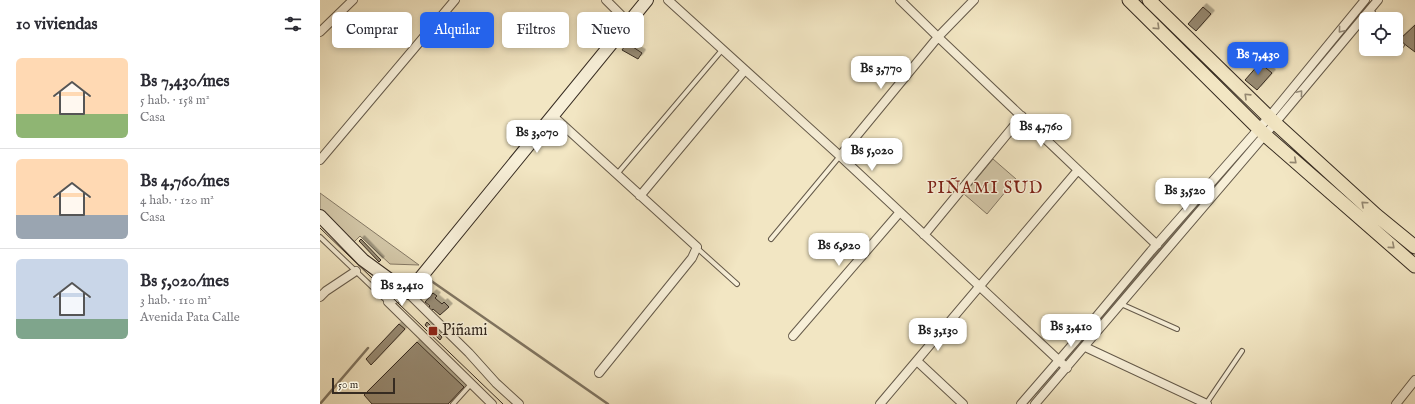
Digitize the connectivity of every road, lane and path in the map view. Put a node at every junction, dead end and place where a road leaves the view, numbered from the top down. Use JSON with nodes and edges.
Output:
{"nodes":[{"id":1,"x":353,"y":0,"type":"edge"},
{"id":2,"x":455,"y":0,"type":"edge"},
{"id":3,"x":606,"y":0,"type":"edge"},
{"id":4,"x":647,"y":0,"type":"edge"},
{"id":5,"x":668,"y":0,"type":"edge"},
{"id":6,"x":900,"y":0,"type":"edge"},
{"id":7,"x":974,"y":0,"type":"edge"},
{"id":8,"x":1129,"y":0,"type":"edge"},
{"id":9,"x":1149,"y":0,"type":"edge"},
{"id":10,"x":1366,"y":0,"type":"edge"},
{"id":11,"x":1378,"y":0,"type":"edge"},
{"id":12,"x":1370,"y":9,"type":"junction"},
{"id":13,"x":618,"y":12,"type":"edge"},
{"id":14,"x":638,"y":12,"type":"edge"},
{"id":15,"x":1372,"y":12,"type":"edge"},
{"id":16,"x":320,"y":32,"type":"edge"},
{"id":17,"x":938,"y":38,"type":"junction"},
{"id":18,"x":609,"y":48,"type":"edge"},
{"id":19,"x":722,"y":49,"type":"junction"},
{"id":20,"x":745,"y":70,"type":"junction"},
{"id":21,"x":553,"y":116,"type":"junction"},
{"id":22,"x":1022,"y":116,"type":"junction"},
{"id":23,"x":1272,"y":120,"type":"junction"},
{"id":24,"x":1262,"y":132,"type":"junction"},
{"id":25,"x":840,"y":156,"type":"junction"},
{"id":26,"x":320,"y":160,"type":"edge"},
{"id":27,"x":1078,"y":170,"type":"junction"},
{"id":28,"x":617,"y":174,"type":"junction"},
{"id":29,"x":640,"y":196,"type":"junction"},
{"id":30,"x":900,"y":212,"type":"junction"},
{"id":31,"x":320,"y":216,"type":"edge"},
{"id":32,"x":924,"y":234,"type":"junction"},
{"id":33,"x":320,"y":237,"type":"edge"},
{"id":34,"x":771,"y":239,"type":"dead end"},
{"id":35,"x":1157,"y":245,"type":"junction"},
{"id":36,"x":697,"y":247,"type":"junction"},
{"id":37,"x":1415,"y":247,"type":"edge"},
{"id":38,"x":1415,"y":266,"type":"edge"},
{"id":39,"x":356,"y":271,"type":"junction"},
{"id":40,"x":737,"y":284,"type":"dead end"},
{"id":41,"x":980,"y":286,"type":"junction"},
{"id":42,"x":408,"y":293,"type":"junction"},
{"id":43,"x":320,"y":297,"type":"edge"},
{"id":44,"x":388,"y":302,"type":"junction"},
{"id":45,"x":1121,"y":304,"type":"junction"},
{"id":46,"x":1177,"y":329,"type":"dead end"},
{"id":47,"x":793,"y":336,"type":"dead end"},
{"id":48,"x":1085,"y":347,"type":"junction"},
{"id":49,"x":1242,"y":351,"type":"dead end"},
{"id":50,"x":917,"y":361,"type":"junction"},
{"id":51,"x":1059,"y":361,"type":"junction"},
{"id":52,"x":1067,"y":368,"type":"junction"},
{"id":53,"x":599,"y":373,"type":"dead end"},
{"id":54,"x":1415,"y":380,"type":"edge"},
{"id":55,"x":471,"y":384,"type":"junction"},
{"id":56,"x":453,"y":404,"type":"edge"},
{"id":57,"x":492,"y":404,"type":"edge"},
{"id":58,"x":518,"y":404,"type":"edge"},
{"id":59,"x":880,"y":404,"type":"edge"},
{"id":60,"x":963,"y":404,"type":"edge"},
{"id":61,"x":1021,"y":404,"type":"edge"},
{"id":62,"x":1036,"y":404,"type":"edge"},
{"id":63,"x":1207,"y":404,"type":"edge"},
{"id":64,"x":1396,"y":404,"type":"edge"}],
"edges":[{"from":1,"to":16,"type":"street"},
{"from":2,"to":26,"type":"street"},
{"from":3,"to":13,"type":"street"},
{"from":4,"to":14,"type":"street"},
{"from":5,"to":19,"type":"street"},
{"from":6,"to":17,"type":"street"},
{"from":7,"to":17,"type":"street"},
{"from":8,"to":24,"type":"main road","one_way":true},
{"from":23,"to":9,"type":"main road","one_way":true},
{"from":10,"to":23,"type":"street","one_way":true},
{"from":11,"to":12,"type":"street"},
{"from":12,"to":15,"type":"lane"},
{"from":23,"to":12,"type":"street","one_way":true},
{"from":17,"to":22,"type":"street"},
{"from":17,"to":25,"type":"street"},
{"from":18,"to":21,"type":"street"},
{"from":19,"to":20,"type":"street"},
{"from":19,"to":28,"type":"lane"},
{"from":20,"to":25,"type":"street"},
{"from":20,"to":29,"type":"street"},
{"from":21,"to":28,"type":"street"},
{"from":21,"to":42,"type":"street"},
{"from":22,"to":27,"type":"street"},
{"from":22,"to":32,"type":"street"},
{"from":23,"to":24,"type":"street"},
{"from":37,"to":23,"type":"main road","one_way":true},
{"from":24,"to":35,"type":"street"},
{"from":24,"to":38,"type":"main road","one_way":true},
{"from":24,"to":45,"type":"street"},
{"from":25,"to":30,"type":"street"},
{"from":25,"to":34,"type":"lane"},
{"from":27,"to":35,"type":"street"},
{"from":27,"to":41,"type":"street"},
{"from":28,"to":29,"type":"street"},
{"from":29,"to":36,"type":"street"},
{"from":30,"to":32,"type":"street"},
{"from":30,"to":47,"type":"street"},
{"from":31,"to":42,"type":"street"},
{"from":32,"to":41,"type":"street"},
{"from":33,"to":39,"type":"lane"},
{"from":35,"to":51,"type":"street"},
{"from":36,"to":40,"type":"lane"},
{"from":36,"to":53,"type":"street"},
{"from":39,"to":43,"type":"street"},
{"from":39,"to":44,"type":"lane"},
{"from":41,"to":50,"type":"street"},
{"from":41,"to":51,"type":"street"},
{"from":42,"to":44,"type":"street"},
{"from":42,"to":58,"type":"street"},
{"from":44,"to":55,"type":"street"},
{"from":45,"to":46,"type":"lane"},
{"from":45,"to":48,"type":"street"},
{"from":48,"to":52,"type":"street"},
{"from":48,"to":63,"type":"street"},
{"from":49,"to":63,"type":"lane"},
{"from":50,"to":59,"type":"street"},
{"from":50,"to":60,"type":"street"},
{"from":51,"to":52,"type":"street"},
{"from":51,"to":61,"type":"street"},
{"from":52,"to":62,"type":"street"},
{"from":54,"to":64,"type":"street"},
{"from":55,"to":56,"type":"lane"},
{"from":55,"to":57,"type":"street"}]}
